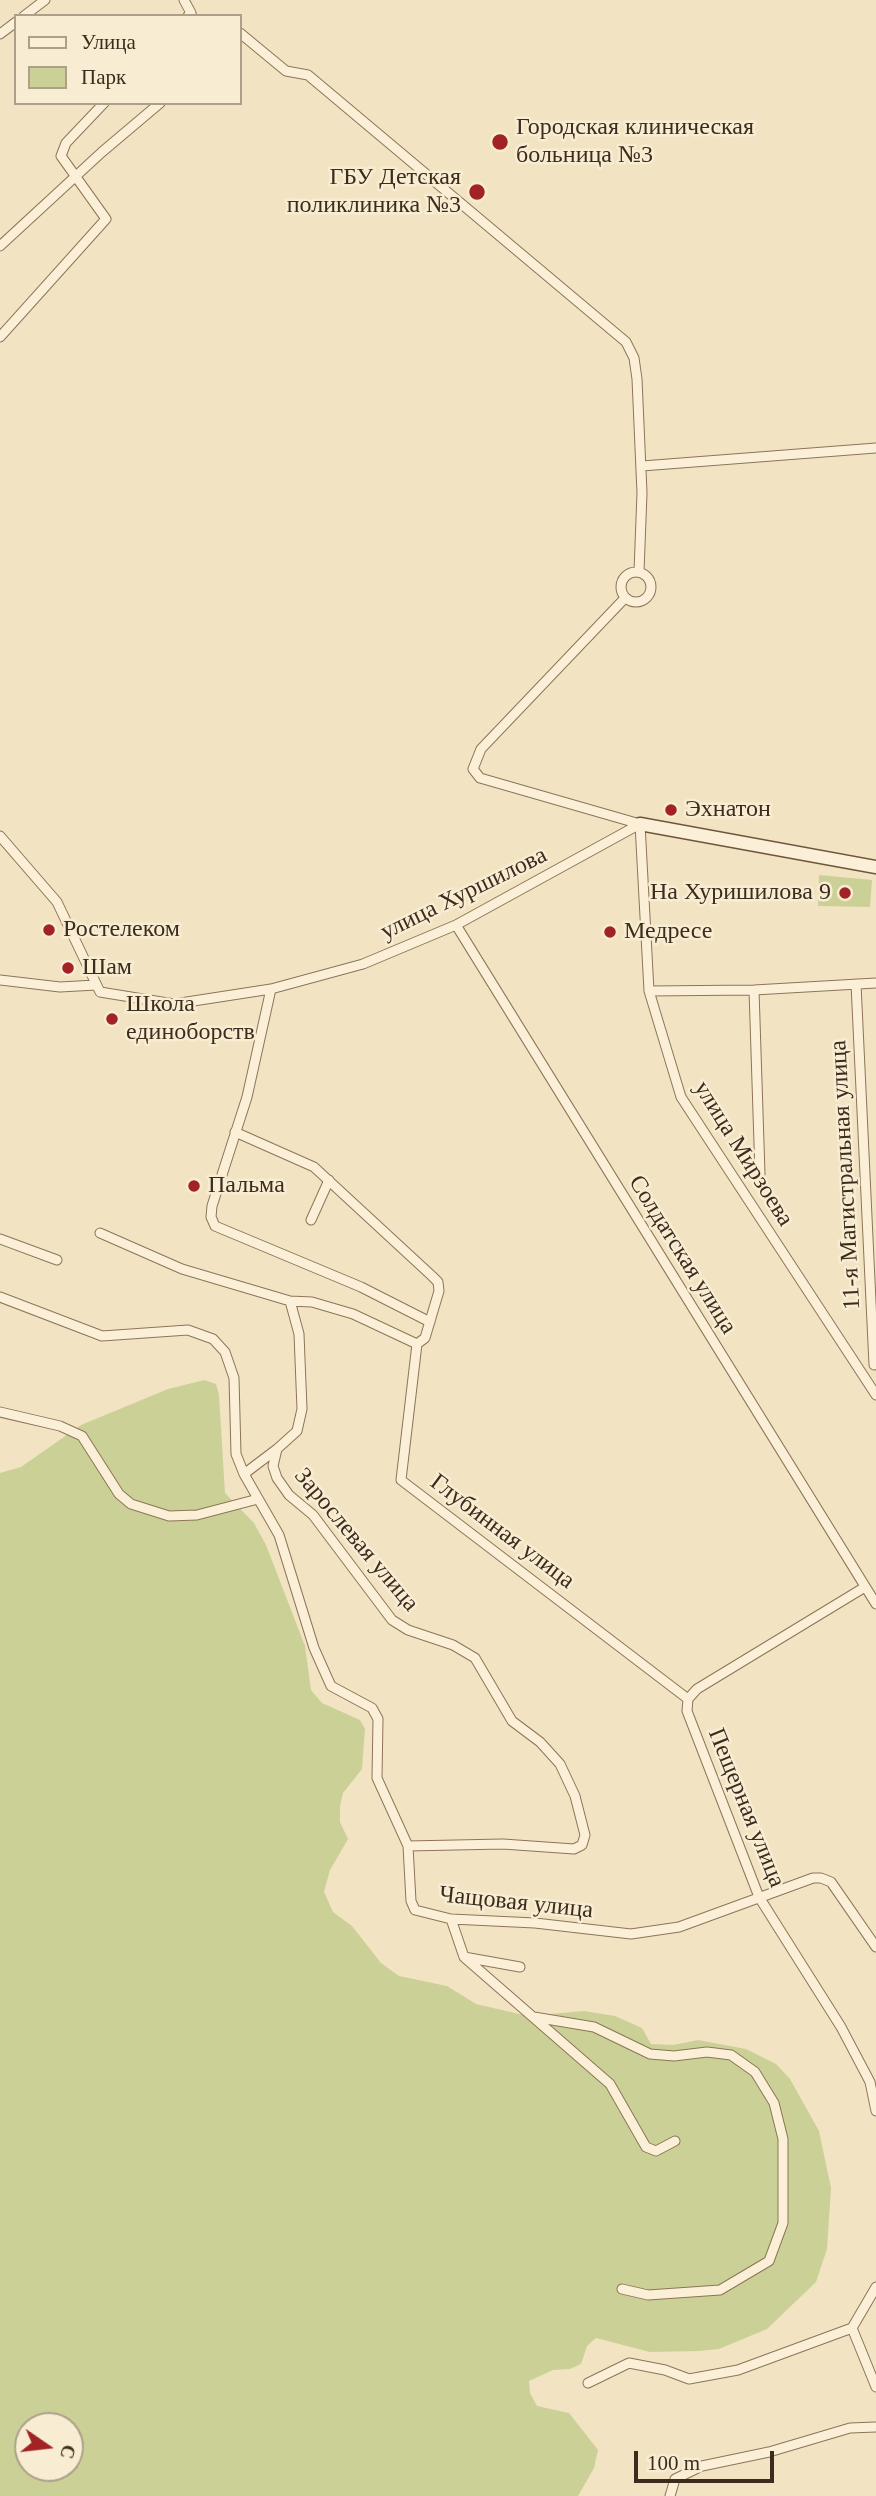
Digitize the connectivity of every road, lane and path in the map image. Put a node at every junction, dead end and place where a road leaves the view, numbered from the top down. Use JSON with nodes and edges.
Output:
{"nodes":[{"id":1,"x":45,"y":0,"type":"edge"},
{"id":2,"x":27,"y":14,"type":"edge"},
{"id":3,"x":242,"y":35,"type":"edge"},
{"id":4,"x":102,"y":105,"type":"edge"},
{"id":5,"x":158,"y":105,"type":"edge"},
{"id":6,"x":76,"y":178,"type":"junction"},
{"id":7,"x":0,"y":246,"type":"edge"},
{"id":8,"x":0,"y":337,"type":"edge"},
{"id":9,"x":876,"y":448,"type":"edge"},
{"id":10,"x":642,"y":466,"type":"junction"},
{"id":11,"x":639,"y":572,"type":"junction"},
{"id":12,"x":625,"y":598,"type":"junction"},
{"id":13,"x":640,"y":824,"type":"junction"},
{"id":14,"x":0,"y":836,"type":"edge"},
{"id":15,"x":876,"y":867,"type":"edge"},
{"id":16,"x":456,"y":925,"type":"junction"},
{"id":17,"x":0,"y":980,"type":"edge"},
{"id":18,"x":876,"y":983,"type":"edge"},
{"id":19,"x":856,"y":984,"type":"junction"},
{"id":20,"x":96,"y":985,"type":"junction"},
{"id":21,"x":271,"y":989,"type":"junction"},
{"id":22,"x":754,"y":990,"type":"junction"},
{"id":23,"x":649,"y":991,"type":"junction"},
{"id":24,"x":235,"y":1132,"type":"junction"},
{"id":25,"x":760,"y":1174,"type":"dead end"},
{"id":26,"x":328,"y":1180,"type":"junction"},
{"id":27,"x":311,"y":1220,"type":"dead end"},
{"id":28,"x":100,"y":1233,"type":"dead end"},
{"id":29,"x":0,"y":1239,"type":"edge"},
{"id":30,"x":57,"y":1260,"type":"dead end"},
{"id":31,"x":0,"y":1297,"type":"edge"},
{"id":32,"x":290,"y":1301,"type":"junction"},
{"id":33,"x":430,"y":1322,"type":"junction"},
{"id":34,"x":417,"y":1344,"type":"junction"},
{"id":35,"x":875,"y":1365,"type":"edge"},
{"id":36,"x":857,"y":1366,"type":"junction"},
{"id":37,"x":876,"y":1395,"type":"edge"},
{"id":38,"x":0,"y":1412,"type":"edge"},
{"id":39,"x":277,"y":1448,"type":"junction"},
{"id":40,"x":244,"y":1474,"type":"junction"},
{"id":41,"x":258,"y":1499,"type":"junction"},
{"id":42,"x":865,"y":1587,"type":"junction"},
{"id":43,"x":876,"y":1604,"type":"edge"},
{"id":44,"x":688,"y":1699,"type":"junction"},
{"id":45,"x":408,"y":1846,"type":"junction"},
{"id":46,"x":759,"y":1897,"type":"junction"},
{"id":47,"x":451,"y":1920,"type":"junction"},
{"id":48,"x":876,"y":1947,"type":"edge"},
{"id":49,"x":464,"y":1957,"type":"junction"},
{"id":50,"x":520,"y":1967,"type":"dead end"},
{"id":51,"x":534,"y":2017,"type":"junction"},
{"id":52,"x":876,"y":2111,"type":"edge"},
{"id":53,"x":675,"y":2141,"type":"dead end"},
{"id":54,"x":876,"y":2287,"type":"edge"},
{"id":55,"x":622,"y":2289,"type":"dead end"},
{"id":56,"x":852,"y":2328,"type":"junction"},
{"id":57,"x":588,"y":2383,"type":"dead end"},
{"id":58,"x":875,"y":2384,"type":"edge"},
{"id":59,"x":876,"y":2427,"type":"edge"},
{"id":60,"x":670,"y":2496,"type":"edge"}],
"edges":[{"from":1,"to":2,"type":"street"},
{"from":3,"to":10,"type":"street"},
{"from":4,"to":6,"type":"street"},
{"from":5,"to":6,"type":"street"},
{"from":6,"to":7,"type":"street"},
{"from":6,"to":8,"type":"street"},
{"from":9,"to":10,"type":"street"},
{"from":10,"to":11,"type":"street"},
{"from":11,"to":12,"type":"street"},
{"from":11,"to":12,"type":"street"},
{"from":12,"to":13,"type":"street"},
{"from":13,"to":15,"type":"street"},
{"from":13,"to":16,"type":"street","name":"улица Хуршилова"},
{"from":13,"to":23,"type":"street","name":"улица Мирзоева"},
{"from":14,"to":20,"type":"street"},
{"from":16,"to":21,"type":"street","name":"улица Хуршилова"},
{"from":16,"to":42,"type":"street","name":"Солдатская улица"},
{"from":17,"to":20,"type":"street"},
{"from":18,"to":19,"type":"street"},
{"from":19,"to":22,"type":"street"},
{"from":19,"to":35,"type":"street","name":"11-я Магистральная улица"},
{"from":20,"to":21,"type":"street","name":"улица Хуршилова"},
{"from":21,"to":24,"type":"street"},
{"from":22,"to":23,"type":"street"},
{"from":22,"to":25,"type":"street"},
{"from":23,"to":36,"type":"street","name":"улица Мирзоева"},
{"from":24,"to":26,"type":"street"},
{"from":24,"to":33,"type":"street"},
{"from":26,"to":27,"type":"street"},
{"from":26,"to":33,"type":"street"},
{"from":28,"to":32,"type":"street"},
{"from":29,"to":30,"type":"street"},
{"from":31,"to":40,"type":"street","name":"Чащовая улица"},
{"from":32,"to":34,"type":"street"},
{"from":32,"to":39,"type":"street","name":"Зарослевая улица"},
{"from":33,"to":34,"type":"street"},
{"from":34,"to":44,"type":"street","name":"Глубинная улица"},
{"from":35,"to":36,"type":"street"},
{"from":36,"to":37,"type":"street","name":"улица Мирзоева"},
{"from":38,"to":41,"type":"street"},
{"from":39,"to":40,"type":"street"},
{"from":39,"to":45,"type":"street","name":"Зарослевая улица"},
{"from":40,"to":41,"type":"street","name":"Чащовая улица"},
{"from":41,"to":45,"type":"street","name":"Чащовая улица"},
{"from":42,"to":43,"type":"street","name":"Солдатская улица"},
{"from":42,"to":44,"type":"street"},
{"from":44,"to":46,"type":"street","name":"Пещерная улица"},
{"from":45,"to":47,"type":"street","name":"Чащовая улица"},
{"from":46,"to":47,"type":"street","name":"Чащовая улица"},
{"from":46,"to":48,"type":"street","name":"Чащовая улица"},
{"from":46,"to":52,"type":"street","name":"Пещерная улица"},
{"from":47,"to":49,"type":"street"},
{"from":49,"to":50,"type":"street"},
{"from":49,"to":51,"type":"street"},
{"from":51,"to":53,"type":"street"},
{"from":51,"to":55,"type":"street"},
{"from":54,"to":56,"type":"street"},
{"from":56,"to":57,"type":"street"},
{"from":56,"to":58,"type":"street"},
{"from":59,"to":60,"type":"street"}]}
